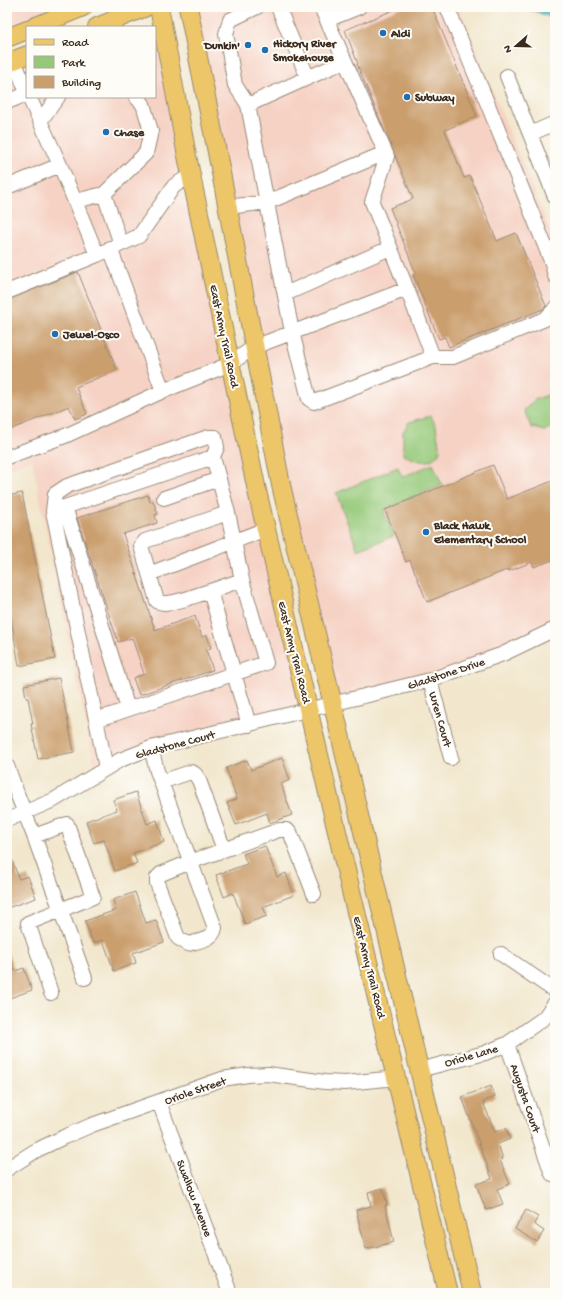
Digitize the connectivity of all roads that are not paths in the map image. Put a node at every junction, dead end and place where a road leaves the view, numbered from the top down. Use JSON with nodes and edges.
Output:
{"nodes":[{"id":1,"x":83,"y":7,"type":"edge"},
{"id":2,"x":146,"y":7,"type":"edge"},
{"id":3,"x":158,"y":7,"type":"edge"},
{"id":4,"x":188,"y":7,"type":"edge"},
{"id":5,"x":257,"y":7,"type":"edge"},
{"id":6,"x":278,"y":7,"type":"edge"},
{"id":7,"x":321,"y":7,"type":"edge"},
{"id":8,"x":359,"y":7,"type":"edge"},
{"id":9,"x":447,"y":7,"type":"edge"},
{"id":10,"x":327,"y":20,"type":"junction"},
{"id":11,"x":36,"y":26,"type":"edge"},
{"id":12,"x":99,"y":26,"type":"edge"},
{"id":13,"x":26,"y":30,"type":"edge"},
{"id":14,"x":7,"y":38,"type":"edge"},
{"id":15,"x":16,"y":60,"type":"edge"},
{"id":16,"x":345,"y":61,"type":"junction"},
{"id":17,"x":507,"y":76,"type":"dead end"},
{"id":18,"x":308,"y":78,"type":"junction"},
{"id":19,"x":26,"y":90,"type":"edge"},
{"id":20,"x":26,"y":93,"type":"edge"},
{"id":21,"x":29,"y":98,"type":"edge"},
{"id":22,"x":57,"y":98,"type":"edge"},
{"id":23,"x":137,"y":98,"type":"edge"},
{"id":24,"x":7,"y":102,"type":"edge"},
{"id":25,"x":248,"y":105,"type":"junction"},
{"id":26,"x":40,"y":121,"type":"junction"},
{"id":27,"x":555,"y":123,"type":"edge"},
{"id":28,"x":530,"y":134,"type":"junction"},
{"id":29,"x":385,"y":153,"type":"junction"},
{"id":30,"x":60,"y":165,"type":"junction"},
{"id":31,"x":191,"y":175,"type":"junction"},
{"id":32,"x":7,"y":187,"type":"edge"},
{"id":33,"x":104,"y":194,"type":"junction"},
{"id":34,"x":555,"y":197,"type":"edge"},
{"id":35,"x":75,"y":201,"type":"junction"},
{"id":36,"x":268,"y":202,"type":"junction"},
{"id":37,"x":228,"y":207,"type":"junction"},
{"id":38,"x":390,"y":248,"type":"junction"},
{"id":39,"x":109,"y":249,"type":"junction"},
{"id":40,"x":555,"y":276,"type":"edge"},
{"id":41,"x":407,"y":289,"type":"junction"},
{"id":42,"x":7,"y":292,"type":"edge"},
{"id":43,"x":285,"y":294,"type":"junction"},
{"id":44,"x":555,"y":308,"type":"edge"},
{"id":45,"x":292,"y":332,"type":"junction"},
{"id":46,"x":254,"y":347,"type":"junction"},
{"id":47,"x":433,"y":357,"type":"junction"},
{"id":48,"x":230,"y":364,"type":"junction"},
{"id":49,"x":163,"y":391,"type":"junction"},
{"id":50,"x":7,"y":457,"type":"edge"},
{"id":51,"x":213,"y":457,"type":"junction"},
{"id":52,"x":219,"y":479,"type":"junction"},
{"id":53,"x":164,"y":498,"type":"dead end"},
{"id":54,"x":59,"y":509,"type":"junction"},
{"id":55,"x":228,"y":513,"type":"junction"},
{"id":56,"x":266,"y":530,"type":"junction"},
{"id":57,"x":234,"y":542,"type":"junction"},
{"id":58,"x":149,"y":574,"type":"junction"},
{"id":59,"x":242,"y":580,"type":"junction"},
{"id":60,"x":210,"y":591,"type":"junction"},
{"id":61,"x":555,"y":629,"type":"edge"},
{"id":62,"x":235,"y":673,"type":"junction"},
{"id":63,"x":430,"y":680,"type":"junction"},
{"id":64,"x":332,"y":704,"type":"junction"},
{"id":65,"x":128,"y":709,"type":"junction"},
{"id":66,"x":309,"y":710,"type":"junction"},
{"id":67,"x":96,"y":720,"type":"junction"},
{"id":68,"x":249,"y":725,"type":"junction"},
{"id":69,"x":151,"y":748,"type":"junction"},
{"id":70,"x":451,"y":758,"type":"dead end"},
{"id":71,"x":7,"y":766,"type":"edge"},
{"id":72,"x":106,"y":768,"type":"junction"},
{"id":73,"x":161,"y":782,"type":"junction"},
{"id":74,"x":25,"y":813,"type":"junction"},
{"id":75,"x":7,"y":820,"type":"edge"},
{"id":76,"x":34,"y":836,"type":"junction"},
{"id":77,"x":224,"y":850,"type":"junction"},
{"id":78,"x":190,"y":862,"type":"junction"},
{"id":79,"x":314,"y":894,"type":"dead end"},
{"id":80,"x":61,"y":911,"type":"junction"},
{"id":81,"x":501,"y":954,"type":"dead end"},
{"id":82,"x":85,"y":978,"type":"dead end"},
{"id":83,"x":555,"y":990,"type":"edge"},
{"id":84,"x":51,"y":993,"type":"dead end"},
{"id":85,"x":555,"y":1003,"type":"edge"},
{"id":86,"x":507,"y":1044,"type":"junction"},
{"id":87,"x":419,"y":1070,"type":"junction"},
{"id":88,"x":398,"y":1078,"type":"junction"},
{"id":89,"x":159,"y":1102,"type":"junction"},
{"id":90,"x":7,"y":1169,"type":"edge"},
{"id":91,"x":552,"y":1174,"type":"dead end"},
{"id":92,"x":230,"y":1293,"type":"edge"},
{"id":93,"x":448,"y":1293,"type":"edge"},
{"id":94,"x":472,"y":1293,"type":"edge"}],
"edges":[{"from":1,"to":11,"type":"main road"},
{"from":2,"to":12,"type":"main road"},
{"from":3,"to":31,"type":"main road","name":"East Army Trail Road"},
{"from":4,"to":37,"type":"main road","name":"East Army Trail Road"},
{"from":5,"to":25,"type":"street"},
{"from":6,"to":18,"type":"street"},
{"from":7,"to":10,"type":"street"},
{"from":8,"to":10,"type":"street"},
{"from":9,"to":40,"type":"street"},
{"from":10,"to":16,"type":"street"},
{"from":13,"to":14,"type":"main road"},
{"from":15,"to":19,"type":"street"},
{"from":16,"to":18,"type":"street"},
{"from":16,"to":29,"type":"street"},
{"from":17,"to":28,"type":"street"},
{"from":18,"to":25,"type":"street"},
{"from":20,"to":24,"type":"street"},
{"from":21,"to":26,"type":"street"},
{"from":22,"to":26,"type":"street"},
{"from":23,"to":33,"type":"street"},
{"from":25,"to":36,"type":"street"},
{"from":26,"to":30,"type":"street"},
{"from":27,"to":28,"type":"street"},
{"from":28,"to":34,"type":"street"},
{"from":29,"to":36,"type":"street"},
{"from":29,"to":38,"type":"street"},
{"from":30,"to":32,"type":"street"},
{"from":30,"to":35,"type":"street"},
{"from":31,"to":39,"type":"street"},
{"from":31,"to":48,"type":"main road","name":"East Army Trail Road"},
{"from":33,"to":35,"type":"street"},
{"from":33,"to":39,"type":"street"},
{"from":35,"to":39,"type":"street"},
{"from":36,"to":37,"type":"street"},
{"from":36,"to":43,"type":"street"},
{"from":37,"to":46,"type":"main road","name":"East Army Trail Road"},
{"from":38,"to":41,"type":"street"},
{"from":38,"to":43,"type":"street"},
{"from":39,"to":42,"type":"street"},
{"from":39,"to":49,"type":"street"},
{"from":41,"to":45,"type":"street"},
{"from":41,"to":47,"type":"street"},
{"from":43,"to":45,"type":"street"},
{"from":44,"to":47,"type":"street"},
{"from":45,"to":46,"type":"street"},
{"from":45,"to":47,"type":"street"},
{"from":46,"to":48,"type":"street"},
{"from":46,"to":64,"type":"main road","name":"East Army Trail Road"},
{"from":48,"to":49,"type":"street"},
{"from":48,"to":56,"type":"main road","name":"East Army Trail Road"},
{"from":49,"to":50,"type":"street"},
{"from":51,"to":52,"type":"street"},
{"from":51,"to":54,"type":"street"},
{"from":51,"to":54,"type":"street"},
{"from":52,"to":53,"type":"street"},
{"from":52,"to":55,"type":"street"},
{"from":54,"to":65,"type":"street"},
{"from":54,"to":67,"type":"street"},
{"from":55,"to":57,"type":"street"},
{"from":55,"to":58,"type":"street"},
{"from":56,"to":57,"type":"street"},
{"from":56,"to":66,"type":"main road","name":"East Army Trail Road"},
{"from":57,"to":58,"type":"street"},
{"from":57,"to":59,"type":"street"},
{"from":58,"to":60,"type":"street"},
{"from":59,"to":60,"type":"street"},
{"from":59,"to":62,"type":"street"},
{"from":60,"to":62,"type":"street"},
{"from":61,"to":63,"type":"street","name":"Gladstone Drive"},
{"from":62,"to":65,"type":"street"},
{"from":62,"to":68,"type":"street"},
{"from":63,"to":64,"type":"street","name":"Gladstone Drive"},
{"from":63,"to":70,"type":"street","name":"Wren Court"},
{"from":64,"to":66,"type":"street","name":"Gladstone Court"},
{"from":64,"to":87,"type":"main road","name":"East Army Trail Road"},
{"from":65,"to":67,"type":"street"},
{"from":66,"to":68,"type":"street","name":"Gladstone Court"},
{"from":66,"to":88,"type":"main road","name":"East Army Trail Road"},
{"from":67,"to":72,"type":"street"},
{"from":68,"to":69,"type":"street","name":"Gladstone Court"},
{"from":69,"to":72,"type":"street","name":"Gladstone Court"},
{"from":69,"to":73,"type":"street"},
{"from":71,"to":74,"type":"street"},
{"from":72,"to":74,"type":"street","name":"Gladstone Court"},
{"from":73,"to":77,"type":"street"},
{"from":73,"to":78,"type":"street"},
{"from":74,"to":75,"type":"street","name":"Gladstone Court"},
{"from":74,"to":76,"type":"street"},
{"from":76,"to":80,"type":"street"},
{"from":76,"to":80,"type":"street"},
{"from":77,"to":78,"type":"street"},
{"from":77,"to":79,"type":"street"},
{"from":78,"to":78,"type":"street"},
{"from":80,"to":82,"type":"street"},
{"from":80,"to":84,"type":"street"},
{"from":81,"to":83,"type":"street"},
{"from":85,"to":86,"type":"street","name":"Oriole Lane"},
{"from":86,"to":87,"type":"street","name":"Oriole Lane"},
{"from":86,"to":91,"type":"street","name":"Augusta Court"},
{"from":87,"to":94,"type":"main road","name":"East Army Trail Road"},
{"from":88,"to":89,"type":"street","name":"Oriole Street"},
{"from":88,"to":93,"type":"main road","name":"East Army Trail Road"},
{"from":89,"to":90,"type":"street","name":"Oriole Street"},
{"from":89,"to":92,"type":"street","name":"Swallow Avenue"}]}
